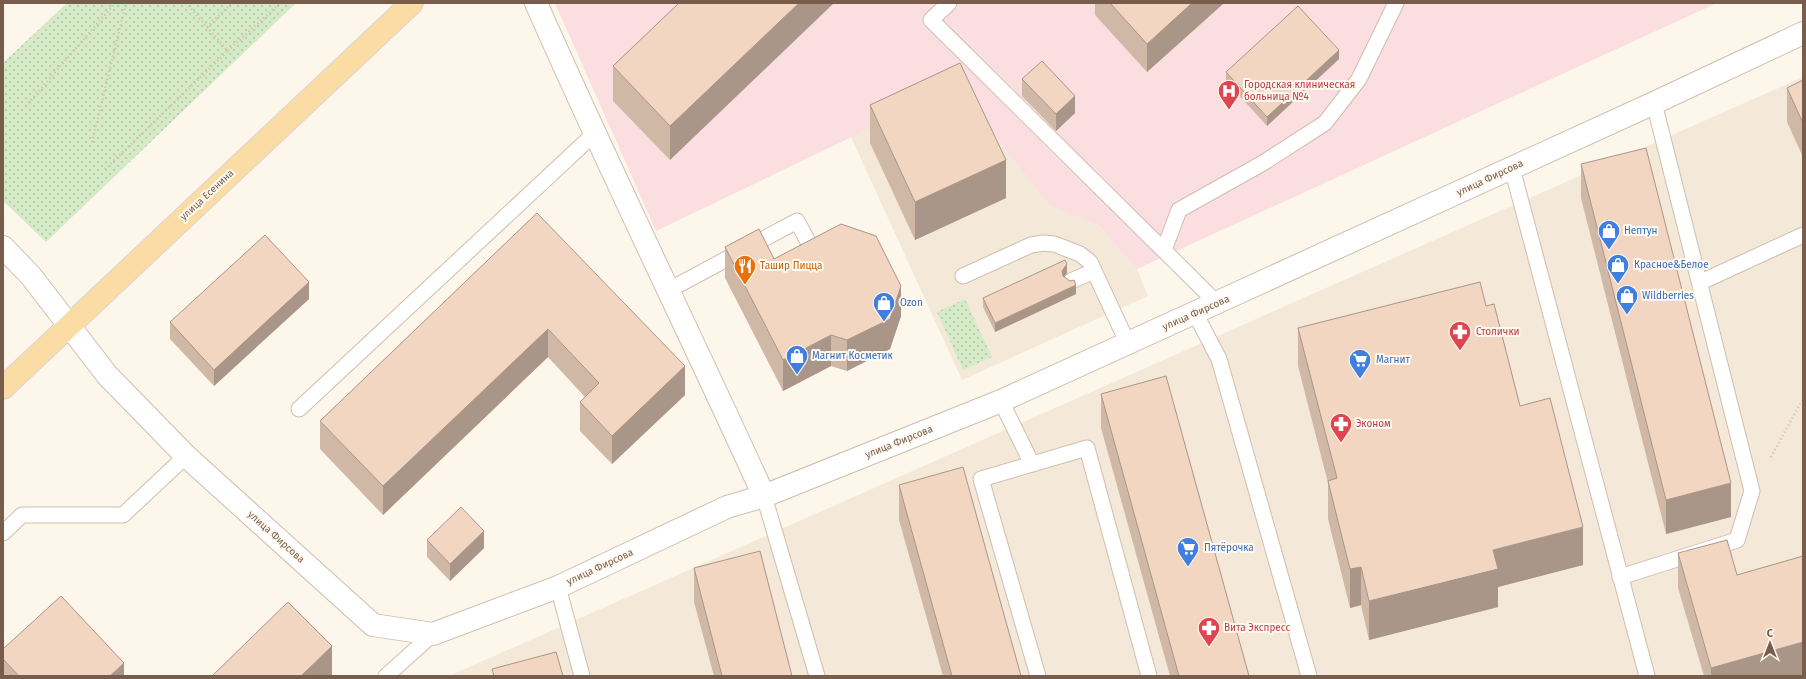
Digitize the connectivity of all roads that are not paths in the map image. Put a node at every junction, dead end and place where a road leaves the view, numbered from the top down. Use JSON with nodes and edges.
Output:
{"nodes":[{"id":1,"x":412,"y":3,"type":"edge"},
{"id":2,"x":536,"y":3,"type":"edge"},
{"id":3,"x":949,"y":3,"type":"edge"},
{"id":4,"x":1396,"y":3,"type":"edge"},
{"id":5,"x":1803,"y":33,"type":"edge"},
{"id":6,"x":1654,"y":103,"type":"junction"},
{"id":7,"x":594,"y":134,"type":"junction"},
{"id":8,"x":1512,"y":168,"type":"junction"},
{"id":9,"x":1803,"y":235,"type":"edge"},
{"id":10,"x":3,"y":247,"type":"edge"},
{"id":11,"x":1164,"y":250,"type":"junction"},
{"id":12,"x":814,"y":253,"type":"edge"},
{"id":13,"x":1094,"y":271,"type":"junction"},
{"id":14,"x":963,"y":276,"type":"dead end"},
{"id":15,"x":1071,"y":281,"type":"edge"},
{"id":16,"x":1701,"y":282,"type":"junction"},
{"id":17,"x":669,"y":290,"type":"junction"},
{"id":18,"x":1217,"y":304,"type":"junction"},
{"id":19,"x":1195,"y":313,"type":"junction"},
{"id":20,"x":68,"y":326,"type":"junction"},
{"id":21,"x":1128,"y":344,"type":"junction"},
{"id":22,"x":3,"y":388,"type":"edge"},
{"id":23,"x":1001,"y":401,"type":"junction"},
{"id":24,"x":299,"y":408,"type":"dead end"},
{"id":25,"x":186,"y":456,"type":"junction"},
{"id":26,"x":1032,"y":464,"type":"junction"},
{"id":27,"x":764,"y":496,"type":"junction"},
{"id":28,"x":3,"y":533,"type":"edge"},
{"id":29,"x":1620,"y":576,"type":"junction"},
{"id":30,"x":558,"y":587,"type":"junction"},
{"id":31,"x":433,"y":634,"type":"junction"},
{"id":32,"x":386,"y":676,"type":"edge"},
{"id":33,"x":582,"y":676,"type":"edge"},
{"id":34,"x":817,"y":676,"type":"edge"},
{"id":35,"x":1038,"y":676,"type":"edge"},
{"id":36,"x":1149,"y":676,"type":"edge"},
{"id":37,"x":1309,"y":676,"type":"edge"},
{"id":38,"x":1647,"y":676,"type":"edge"}],
"edges":[{"from":1,"to":20,"type":"main road","name":"улица Есенина"},
{"from":2,"to":7,"type":"street"},
{"from":3,"to":11,"type":"lane"},
{"from":4,"to":11,"type":"lane"},
{"from":5,"to":6,"type":"street","name":"улица Фирсова"},
{"from":6,"to":8,"type":"street","name":"улица Фирсова"},
{"from":6,"to":16,"type":"lane"},
{"from":7,"to":17,"type":"street"},
{"from":7,"to":24,"type":"lane"},
{"from":8,"to":18,"type":"street","name":"улица Фирсова"},
{"from":8,"to":29,"type":"lane"},
{"from":9,"to":16,"type":"lane"},
{"from":10,"to":20,"type":"street","name":"улица Фирсова"},
{"from":11,"to":18,"type":"lane"},
{"from":12,"to":17,"type":"lane"},
{"from":13,"to":14,"type":"lane"},
{"from":13,"to":15,"type":"lane"},
{"from":13,"to":21,"type":"lane"},
{"from":16,"to":29,"type":"lane"},
{"from":17,"to":27,"type":"street"},
{"from":18,"to":19,"type":"street","name":"улица Фирсова"},
{"from":19,"to":21,"type":"street","name":"улица Фирсова"},
{"from":19,"to":37,"type":"lane"},
{"from":20,"to":22,"type":"main road","name":"улица Есенина"},
{"from":20,"to":25,"type":"street","name":"улица Фирсова"},
{"from":21,"to":23,"type":"street","name":"улица Фирсова"},
{"from":23,"to":26,"type":"lane"},
{"from":23,"to":27,"type":"street","name":"улица Фирсова"},
{"from":25,"to":28,"type":"lane"},
{"from":25,"to":31,"type":"street","name":"улица Фирсова"},
{"from":26,"to":35,"type":"lane"},
{"from":26,"to":36,"type":"lane"},
{"from":27,"to":30,"type":"street","name":"улица Фирсова"},
{"from":27,"to":34,"type":"lane"},
{"from":29,"to":38,"type":"lane"},
{"from":30,"to":31,"type":"street","name":"улица Фирсова"},
{"from":30,"to":33,"type":"lane"},
{"from":31,"to":32,"type":"lane"}]}
